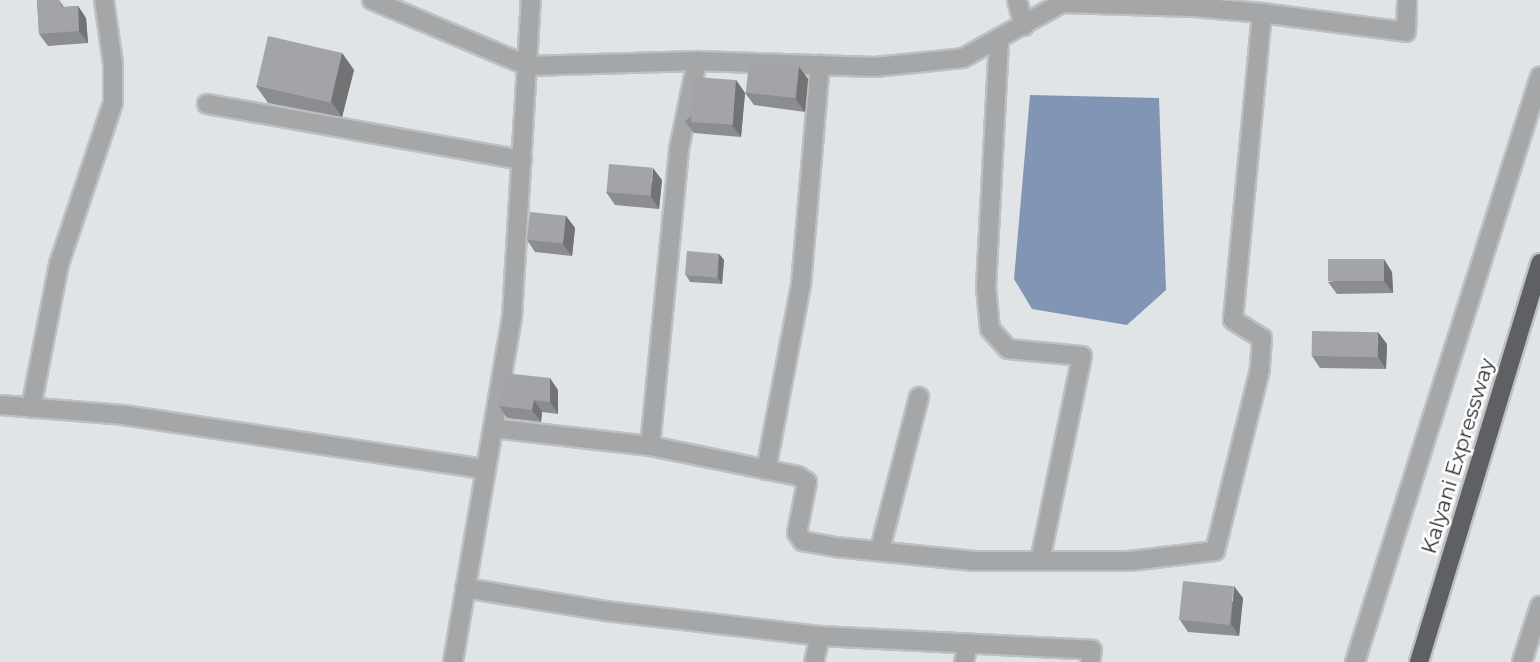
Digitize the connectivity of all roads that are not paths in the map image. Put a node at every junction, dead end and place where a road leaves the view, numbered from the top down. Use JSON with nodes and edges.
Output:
{"nodes":[{"id":1,"x":104,"y":0,"type":"edge"},
{"id":2,"x":372,"y":0,"type":"edge"},
{"id":3,"x":531,"y":0,"type":"edge"},
{"id":4,"x":1017,"y":0,"type":"edge"},
{"id":5,"x":1407,"y":0,"type":"edge"},
{"id":6,"x":1262,"y":13,"type":"junction"},
{"id":7,"x":1024,"y":26,"type":"junction"},
{"id":8,"x":999,"y":40,"type":"junction"},
{"id":9,"x":697,"y":60,"type":"junction"},
{"id":10,"x":820,"y":65,"type":"junction"},
{"id":11,"x":528,"y":66,"type":"junction"},
{"id":12,"x":1540,"y":77,"type":"edge"},
{"id":13,"x":207,"y":104,"type":"dead end"},
{"id":14,"x":522,"y":159,"type":"junction"},
{"id":15,"x":1540,"y":263,"type":"edge"},
{"id":16,"x":919,"y":398,"type":"dead end"},
{"id":17,"x":0,"y":405,"type":"edge"},
{"id":18,"x":32,"y":408,"type":"junction"},
{"id":19,"x":493,"y":428,"type":"junction"},
{"id":20,"x":650,"y":446,"type":"junction"},
{"id":21,"x":486,"y":469,"type":"junction"},
{"id":22,"x":766,"y":470,"type":"junction"},
{"id":23,"x":880,"y":549,"type":"junction"},
{"id":24,"x":1040,"y":560,"type":"junction"},
{"id":25,"x":465,"y":588,"type":"junction"},
{"id":26,"x":1540,"y":606,"type":"edge"},
{"id":27,"x":820,"y":636,"type":"junction"},
{"id":28,"x":968,"y":643,"type":"junction"},
{"id":29,"x":453,"y":662,"type":"edge"},
{"id":30,"x":814,"y":662,"type":"edge"},
{"id":31,"x":964,"y":662,"type":"edge"},
{"id":32,"x":1090,"y":662,"type":"edge"},
{"id":33,"x":1355,"y":662,"type":"edge"},
{"id":34,"x":1419,"y":662,"type":"edge"},
{"id":35,"x":1522,"y":662,"type":"edge"}],
"edges":[{"from":1,"to":18,"type":"street"},
{"from":2,"to":11,"type":"street"},
{"from":3,"to":11,"type":"street"},
{"from":4,"to":7,"type":"street"},
{"from":5,"to":6,"type":"street"},
{"from":6,"to":7,"type":"street"},
{"from":6,"to":24,"type":"street"},
{"from":7,"to":8,"type":"street"},
{"from":8,"to":10,"type":"street"},
{"from":8,"to":24,"type":"street"},
{"from":9,"to":10,"type":"street"},
{"from":9,"to":11,"type":"street"},
{"from":9,"to":20,"type":"street"},
{"from":10,"to":22,"type":"street"},
{"from":11,"to":14,"type":"street"},
{"from":12,"to":33,"type":"street"},
{"from":13,"to":14,"type":"street"},
{"from":14,"to":19,"type":"street"},
{"from":15,"to":34,"type":"highway","name":"Kalyani Expressway"},
{"from":16,"to":23,"type":"street"},
{"from":17,"to":18,"type":"street"},
{"from":18,"to":21,"type":"street"},
{"from":19,"to":20,"type":"street"},
{"from":19,"to":21,"type":"street"},
{"from":20,"to":22,"type":"street"},
{"from":21,"to":25,"type":"street"},
{"from":22,"to":23,"type":"street"},
{"from":23,"to":24,"type":"street"},
{"from":25,"to":27,"type":"street"},
{"from":25,"to":29,"type":"street"},
{"from":26,"to":35,"type":"street"},
{"from":27,"to":28,"type":"street"},
{"from":27,"to":30,"type":"street"},
{"from":28,"to":31,"type":"street"},
{"from":28,"to":32,"type":"street"}]}
